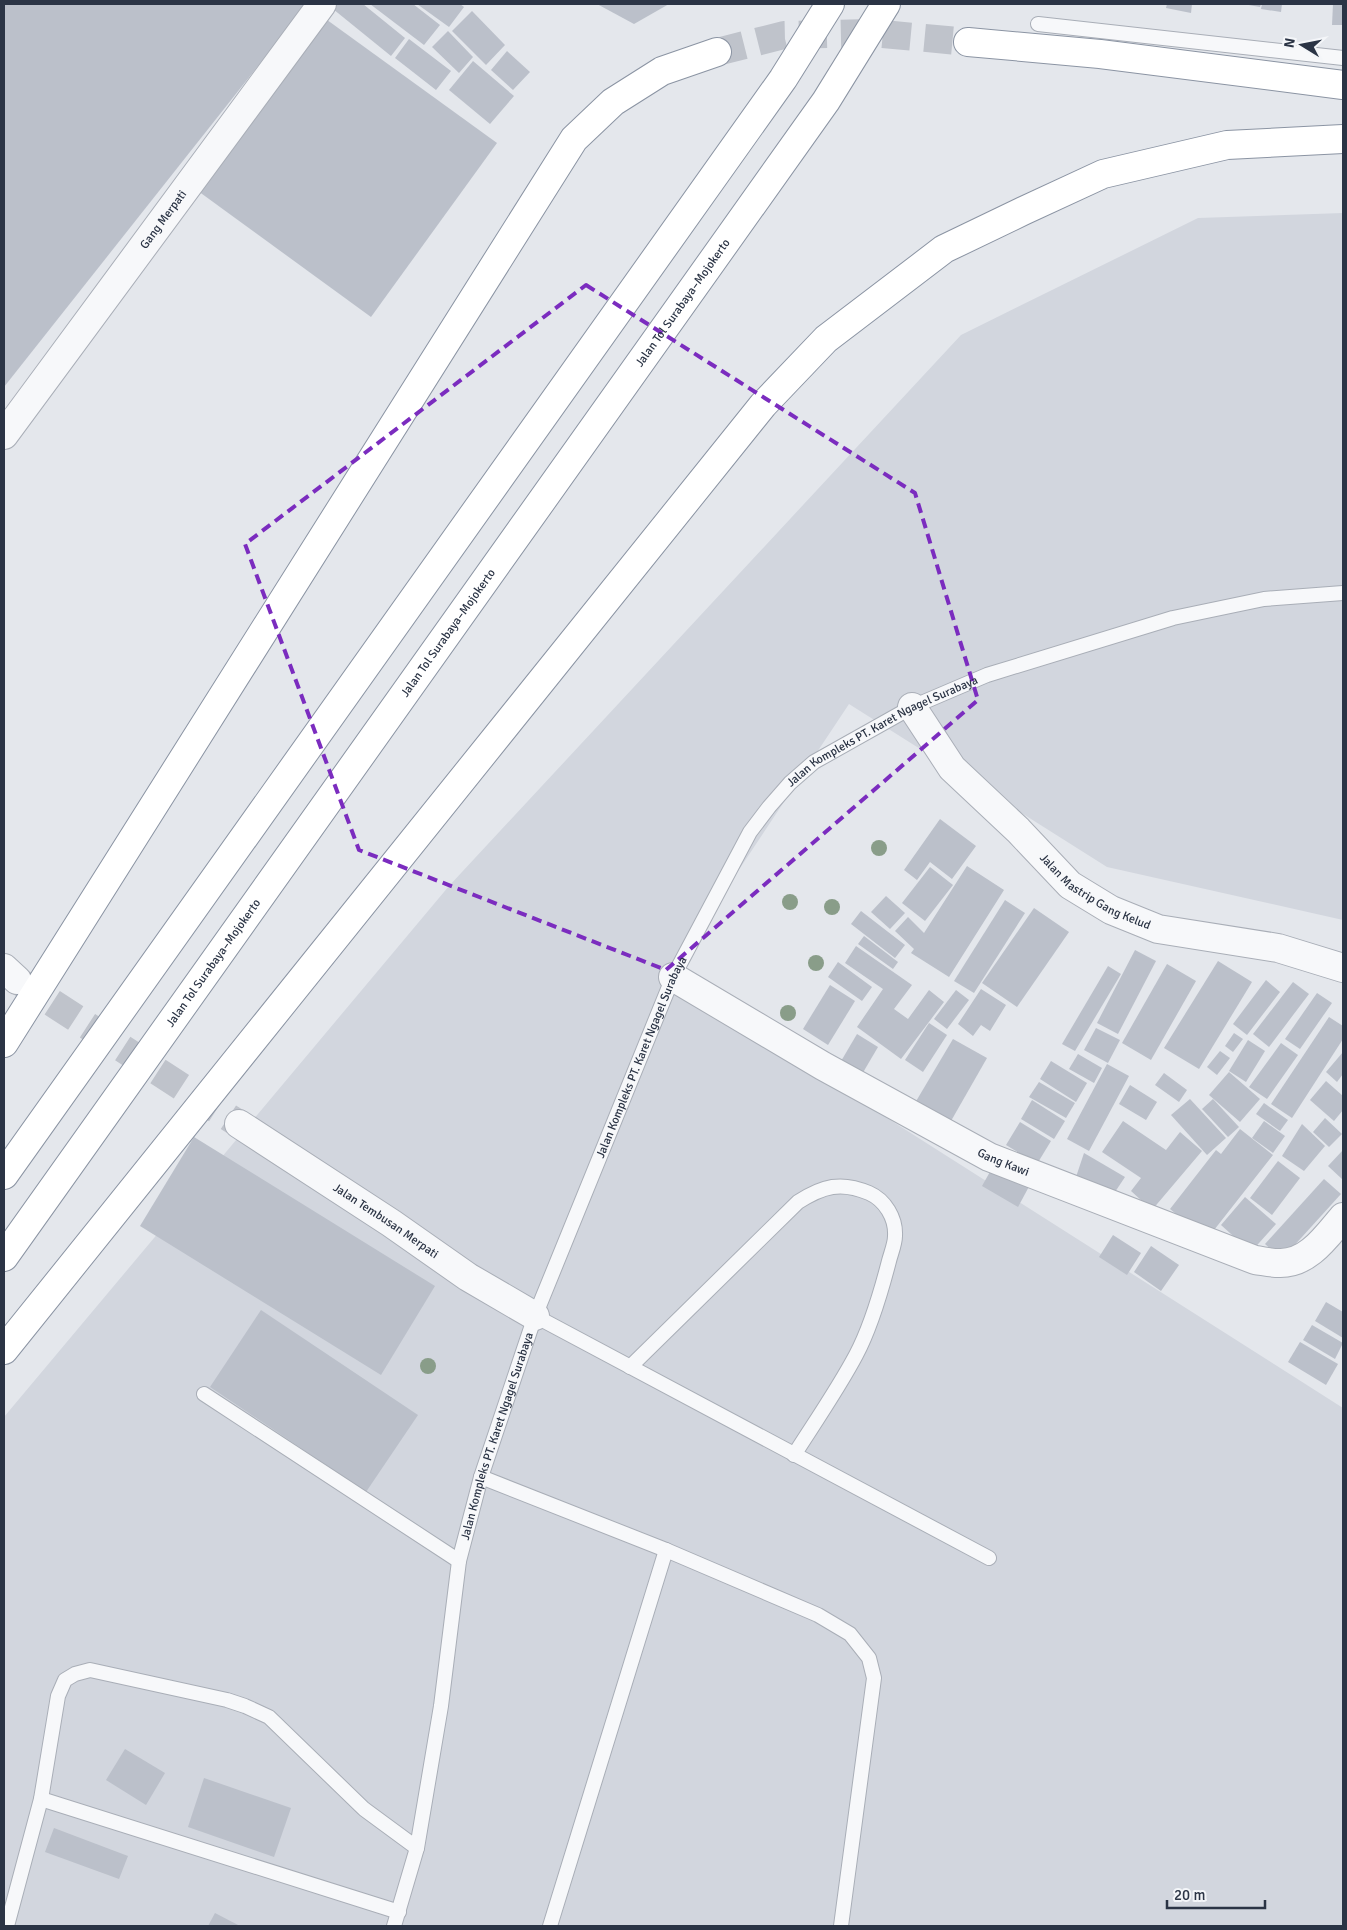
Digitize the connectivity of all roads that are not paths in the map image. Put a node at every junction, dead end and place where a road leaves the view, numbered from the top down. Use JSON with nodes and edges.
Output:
{"nodes":[{"id":1,"x":322,"y":4,"type":"edge"},
{"id":2,"x":830,"y":4,"type":"edge"},
{"id":3,"x":886,"y":4,"type":"edge"},
{"id":4,"x":1038,"y":24,"type":"dead end"},
{"id":5,"x":968,"y":42,"type":"tunnel mouth"},
{"id":6,"x":717,"y":52,"type":"tunnel mouth"},
{"id":7,"x":1343,"y":58,"type":"edge"},
{"id":8,"x":1343,"y":85,"type":"edge"},
{"id":9,"x":1343,"y":139,"type":"edge"},
{"id":10,"x":4,"y":435,"type":"edge"},
{"id":11,"x":1343,"y":593,"type":"edge"},
{"id":12,"x":912,"y":707,"type":"junction"},
{"id":13,"x":1343,"y":968,"type":"edge"},
{"id":14,"x":673,"y":977,"type":"junction"},
{"id":15,"x":4,"y":1043,"type":"edge"},
{"id":16,"x":239,"y":1124,"type":"tunnel mouth"},
{"id":17,"x":4,"y":1175,"type":"edge"},
{"id":18,"x":1343,"y":1216,"type":"edge"},
{"id":19,"x":4,"y":1257,"type":"edge"},
{"id":20,"x":535,"y":1316,"type":"junction"},
{"id":21,"x":4,"y":1350,"type":"edge"},
{"id":22,"x":630,"y":1367,"type":"junction"},
{"id":23,"x":204,"y":1394,"type":"dead end"},
{"id":24,"x":794,"y":1455,"type":"junction"},
{"id":25,"x":481,"y":1478,"type":"junction"},
{"id":26,"x":666,"y":1550,"type":"junction"},
{"id":27,"x":989,"y":1558,"type":"dead end"},
{"id":28,"x":459,"y":1561,"type":"junction"},
{"id":29,"x":41,"y":1799,"type":"junction"},
{"id":30,"x":417,"y":1848,"type":"junction"},
{"id":31,"x":399,"y":1912,"type":"junction"},
{"id":32,"x":6,"y":1926,"type":"edge"},
{"id":33,"x":394,"y":1926,"type":"edge"},
{"id":34,"x":550,"y":1926,"type":"edge"},
{"id":35,"x":841,"y":1926,"type":"edge"}],
"edges":[{"from":1,"to":10,"type":"street","name":"Gang Merpati"},
{"from":2,"to":17,"type":"highway"},
{"from":3,"to":19,"type":"highway","name":"Jalan Tol Surabaya–Mojokerto"},
{"from":4,"to":7,"type":"lane"},
{"from":5,"to":8,"type":"highway"},
{"from":6,"to":15,"type":"highway"},
{"from":9,"to":21,"type":"highway"},
{"from":11,"to":12,"type":"lane","name":"Jalan Kompleks PT. Karet Ngagel Surabaya"},
{"from":12,"to":13,"type":"street","name":"Jalan Mastrip Gang Kelud"},
{"from":12,"to":14,"type":"lane","name":"Jalan Kompleks PT. Karet Ngagel Surabaya"},
{"from":14,"to":18,"type":"street","name":"Gang Kawi"},
{"from":14,"to":20,"type":"lane","name":"Jalan Kompleks PT. Karet Ngagel Surabaya"},
{"from":16,"to":20,"type":"street","name":"Jalan Tembusan Merpati"},
{"from":20,"to":22,"type":"lane"},
{"from":20,"to":25,"type":"lane","name":"Jalan Kompleks PT. Karet Ngagel Surabaya"},
{"from":22,"to":24,"type":"lane"},
{"from":22,"to":24,"type":"lane"},
{"from":23,"to":28,"type":"lane"},
{"from":24,"to":27,"type":"lane"},
{"from":25,"to":26,"type":"lane"},
{"from":25,"to":28,"type":"lane","name":"Jalan Kompleks PT. Karet Ngagel Surabaya"},
{"from":26,"to":34,"type":"lane"},
{"from":26,"to":35,"type":"lane"},
{"from":28,"to":30,"type":"lane","name":"Jalan Kompleks PT. Karet Ngagel Surabaya"},
{"from":29,"to":30,"type":"lane"},
{"from":29,"to":31,"type":"lane"},
{"from":29,"to":32,"type":"lane"},
{"from":30,"to":31,"type":"lane","name":"Jalan Kompleks PT. Karet Ngagel Surabaya"},
{"from":31,"to":33,"type":"lane","name":"Jalan Kompleks PT. Karet Ngagel Surabaya"}]}
